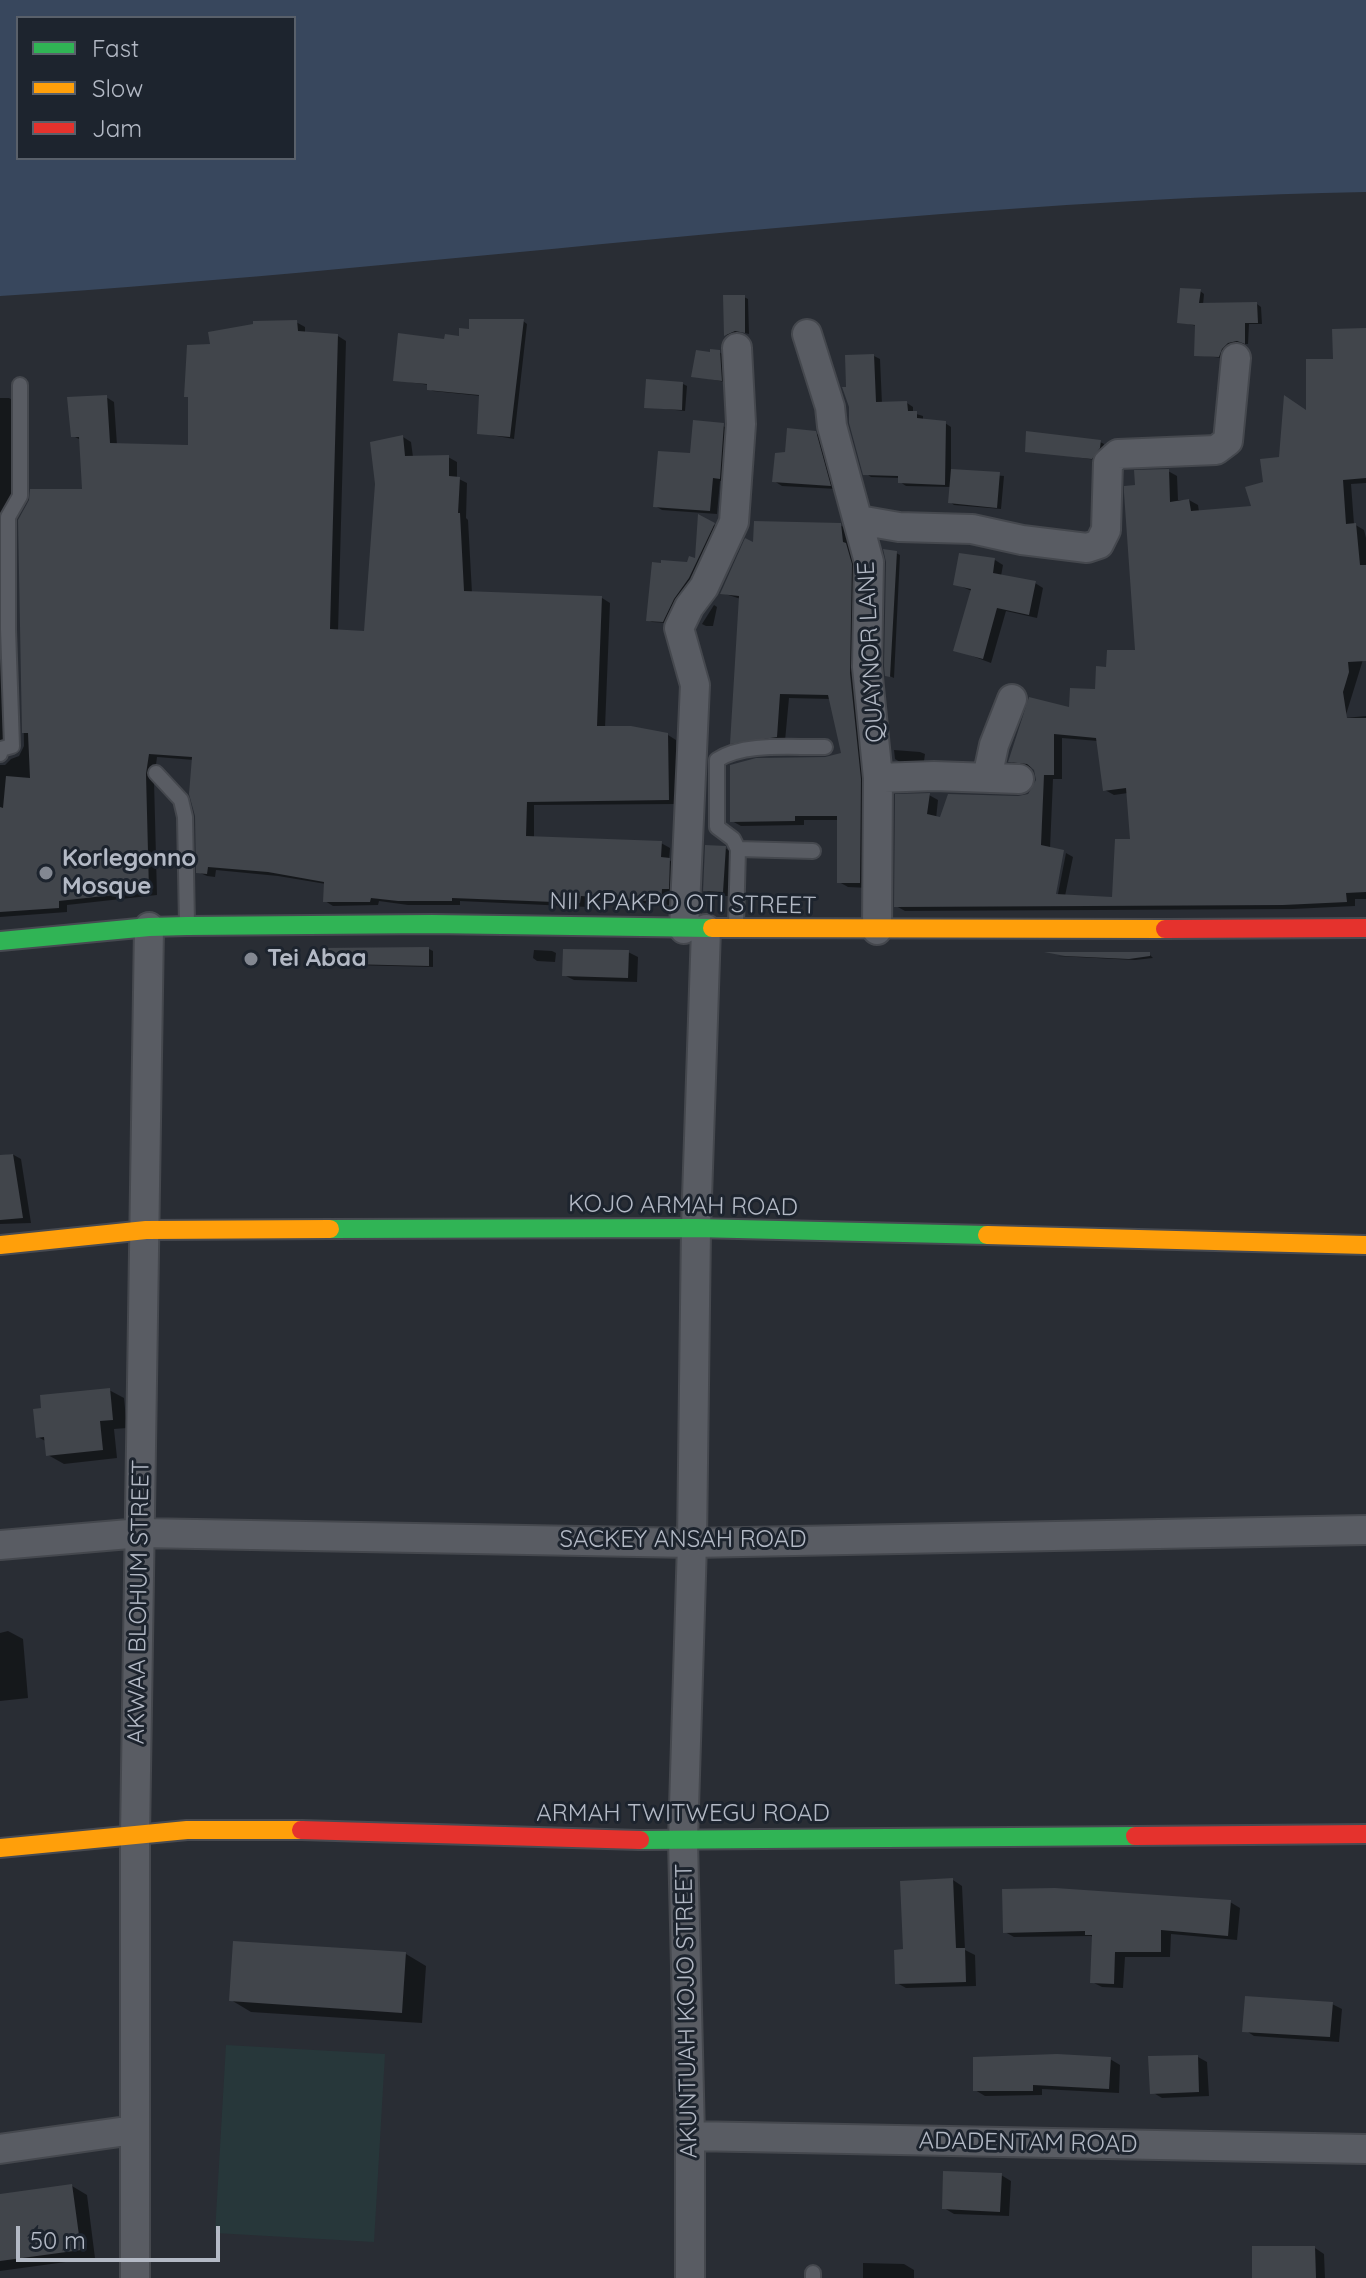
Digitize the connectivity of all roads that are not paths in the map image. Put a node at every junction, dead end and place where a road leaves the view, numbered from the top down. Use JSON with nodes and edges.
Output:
{"nodes":[{"id":1,"x":807,"y":334,"type":"dead end"},
{"id":2,"x":737,"y":348,"type":"dead end"},
{"id":3,"x":1236,"y":358,"type":"dead end"},
{"id":4,"x":20,"y":385,"type":"dead end"},
{"id":5,"x":859,"y":520,"type":"junction"},
{"id":6,"x":5,"y":664,"type":"edge"},
{"id":7,"x":1012,"y":699,"type":"dead end"},
{"id":8,"x":825,"y":747,"type":"dead end"},
{"id":9,"x":0,"y":754,"type":"edge"},
{"id":10,"x":156,"y":773,"type":"dead end"},
{"id":11,"x":878,"y":778,"type":"junction"},
{"id":12,"x":987,"y":778,"type":"junction"},
{"id":13,"x":1019,"y":779,"type":"dead end"},
{"id":14,"x":738,"y":849,"type":"junction"},
{"id":15,"x":813,"y":851,"type":"dead end"},
{"id":16,"x":187,"y":926,"type":"junction"},
{"id":17,"x":149,"y":927,"type":"junction"},
{"id":18,"x":1366,"y":928,"type":"edge"},
{"id":19,"x":695,"y":929,"type":"junction"},
{"id":20,"x":736,"y":929,"type":"junction"},
{"id":21,"x":877,"y":930,"type":"junction"},
{"id":22,"x":0,"y":941,"type":"edge"},
{"id":23,"x":696,"y":1228,"type":"junction"},
{"id":24,"x":146,"y":1230,"type":"junction"},
{"id":25,"x":0,"y":1245,"type":"edge"},
{"id":26,"x":1366,"y":1245,"type":"edge"},
{"id":27,"x":1366,"y":1530,"type":"edge"},
{"id":28,"x":141,"y":1533,"type":"junction"},
{"id":29,"x":692,"y":1543,"type":"junction"},
{"id":30,"x":0,"y":1545,"type":"edge"},
{"id":31,"x":1366,"y":1834,"type":"edge"},
{"id":32,"x":135,"y":1836,"type":"junction"},
{"id":33,"x":683,"y":1841,"type":"junction"},
{"id":34,"x":0,"y":1848,"type":"edge"},
{"id":35,"x":134,"y":2130,"type":"junction"},
{"id":36,"x":690,"y":2136,"type":"junction"},
{"id":37,"x":0,"y":2149,"type":"edge"},
{"id":38,"x":1366,"y":2149,"type":"edge"},
{"id":39,"x":135,"y":2278,"type":"edge"},
{"id":40,"x":690,"y":2278,"type":"edge"}],
"edges":[{"from":1,"to":5,"type":"street","name":"QUAYNOR LANE"},
{"from":2,"to":19,"type":"street","name":"AKUNTUAH KOJO STREET"},
{"from":3,"to":5,"type":"street"},
{"from":4,"to":6,"type":"lane"},
{"from":5,"to":11,"type":"street","name":"QUAYNOR LANE"},
{"from":6,"to":9,"type":"lane"},
{"from":7,"to":12,"type":"street"},
{"from":8,"to":14,"type":"lane"},
{"from":10,"to":16,"type":"lane"},
{"from":11,"to":12,"type":"street"},
{"from":11,"to":21,"type":"street","name":"QUAYNOR LANE"},
{"from":12,"to":13,"type":"street"},
{"from":14,"to":15,"type":"lane"},
{"from":14,"to":20,"type":"lane"},
{"from":16,"to":17,"type":"street","name":"NII KPAKPO OTI STREET"},
{"from":16,"to":19,"type":"street","name":"NII KPAKPO OTI STREET"},
{"from":17,"to":22,"type":"street","name":"NII KPAKPO OTI STREET"},
{"from":17,"to":24,"type":"street","name":"AKWAA BLOHUM STREET"},
{"from":18,"to":21,"type":"street","name":"NII KPAKPO OTI STREET"},
{"from":19,"to":20,"type":"street","name":"NII KPAKPO OTI STREET"},
{"from":19,"to":23,"type":"street","name":"AKUNTUAH KOJO STREET"},
{"from":20,"to":21,"type":"street","name":"NII KPAKPO OTI STREET"},
{"from":23,"to":24,"type":"street","name":"KOJO ARMAH ROAD"},
{"from":23,"to":26,"type":"street","name":"KOJO ARMAH ROAD"},
{"from":23,"to":29,"type":"street","name":"AKUNTUAH KOJO STREET"},
{"from":24,"to":25,"type":"street","name":"KOJO ARMAH ROAD"},
{"from":24,"to":28,"type":"street","name":"AKWAA BLOHUM STREET"},
{"from":27,"to":29,"type":"street","name":"SACKEY ANSAH ROAD"},
{"from":28,"to":29,"type":"street","name":"SACKEY ANSAH ROAD"},
{"from":28,"to":30,"type":"street","name":"SACKEY ANSAH ROAD"},
{"from":28,"to":32,"type":"street","name":"AKWAA BLOHUM STREET"},
{"from":29,"to":33,"type":"street","name":"AKUNTUAH KOJO STREET"},
{"from":31,"to":33,"type":"street","name":"ARMAH TWITWEGU ROAD"},
{"from":32,"to":33,"type":"street","name":"ARMAH TWITWEGU ROAD"},
{"from":32,"to":34,"type":"street","name":"ARMAH TWITWEGU ROAD"},
{"from":32,"to":35,"type":"street","name":"AKWAA BLOHUM STREET"},
{"from":33,"to":36,"type":"street","name":"AKUNTUAH KOJO STREET"},
{"from":35,"to":37,"type":"street"},
{"from":35,"to":39,"type":"street","name":"AKWAA BLOHUM STREET"},
{"from":36,"to":38,"type":"street","name":"ADADENTAM ROAD"},
{"from":36,"to":40,"type":"street","name":"AKUNTUAH KOJO STREET"}]}
